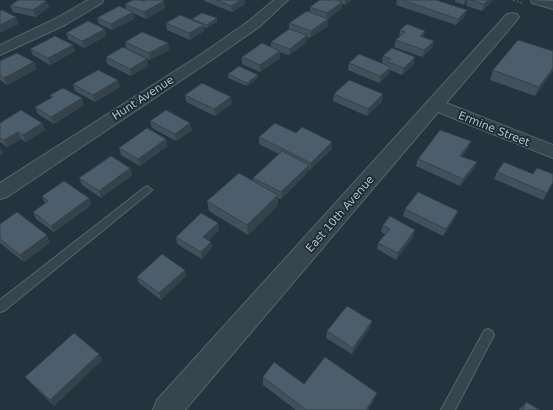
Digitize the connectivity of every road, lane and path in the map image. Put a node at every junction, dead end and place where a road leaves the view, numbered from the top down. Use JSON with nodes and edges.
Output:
{"nodes":[{"id":1,"x":97,"y":0,"type":"edge"},
{"id":2,"x":282,"y":0,"type":"edge"},
{"id":3,"x":536,"y":0,"type":"edge"},
{"id":4,"x":553,"y":5,"type":"edge"},
{"id":5,"x":512,"y":17,"type":"dead end"},
{"id":6,"x":0,"y":52,"type":"edge"},
{"id":7,"x":436,"y":105,"type":"junction"},
{"id":8,"x":553,"y":152,"type":"edge"},
{"id":9,"x":147,"y":190,"type":"dead end"},
{"id":10,"x":0,"y":192,"type":"edge"},
{"id":11,"x":0,"y":307,"type":"edge"},
{"id":12,"x":488,"y":335,"type":"dead end"},
{"id":13,"x":167,"y":410,"type":"edge"},
{"id":14,"x":448,"y":410,"type":"edge"}],
"edges":[{"from":1,"to":6,"type":"street"},
{"from":2,"to":10,"type":"street","name":"Hunt Avenue"},
{"from":3,"to":4,"type":"street"},
{"from":5,"to":7,"type":"street","name":"East 10th Avenue"},
{"from":7,"to":8,"type":"street","name":"Ermine Street"},
{"from":7,"to":13,"type":"street","name":"East 10th Avenue"},
{"from":9,"to":11,"type":"lane"},
{"from":12,"to":14,"type":"lane"}]}
